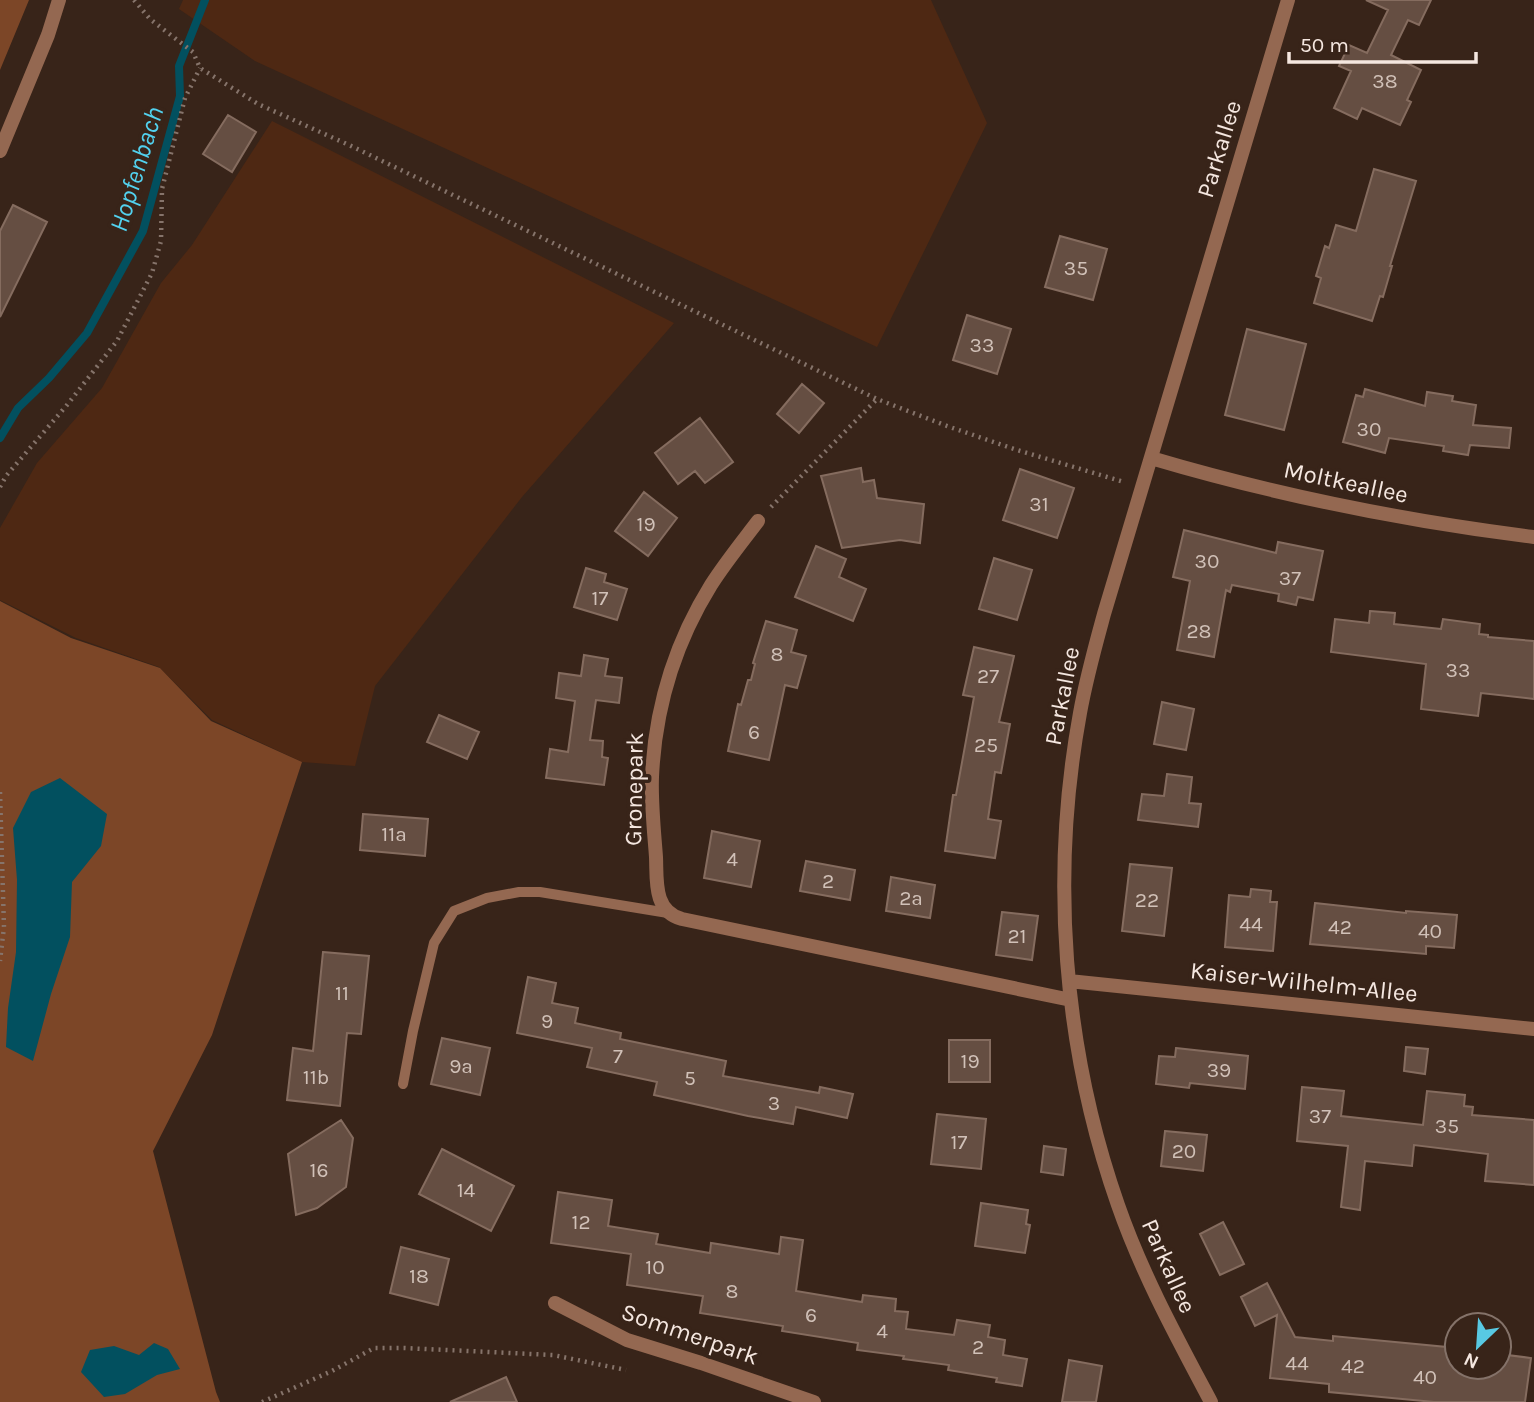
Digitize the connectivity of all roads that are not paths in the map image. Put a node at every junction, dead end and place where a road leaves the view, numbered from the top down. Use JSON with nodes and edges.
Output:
{"nodes":[{"id":1,"x":59,"y":0,"type":"edge"},
{"id":2,"x":1288,"y":0,"type":"edge"},
{"id":3,"x":0,"y":151,"type":"edge"},
{"id":4,"x":1151,"y":458,"type":"junction"},
{"id":5,"x":758,"y":521,"type":"road end"},
{"id":6,"x":1534,"y":537,"type":"edge"},
{"id":7,"x":668,"y":912,"type":"junction"},
{"id":8,"x":1069,"y":981,"type":"junction"},
{"id":9,"x":1071,"y":1000,"type":"junction"},
{"id":10,"x":1534,"y":1029,"type":"edge"},
{"id":11,"x":403,"y":1084,"type":"dead end"},
{"id":12,"x":555,"y":1303,"type":"dead end"},
{"id":13,"x":814,"y":1402,"type":"edge"},
{"id":14,"x":1211,"y":1402,"type":"edge"}],
"edges":[{"from":1,"to":3,"type":"street"},
{"from":2,"to":4,"type":"street","name":"Parkallee"},
{"from":4,"to":6,"type":"street","name":"Moltkeallee"},
{"from":4,"to":8,"type":"street","name":"Parkallee"},
{"from":5,"to":7,"type":"street","name":"Gronepark"},
{"from":7,"to":9,"type":"street"},
{"from":7,"to":11,"type":"lane"},
{"from":8,"to":9,"type":"street","name":"Parkallee"},
{"from":8,"to":10,"type":"street","name":"Kaiser-Wilhelm-Allee"},
{"from":9,"to":14,"type":"street","name":"Parkallee"},
{"from":12,"to":13,"type":"street","name":"Sommerpark"}]}
